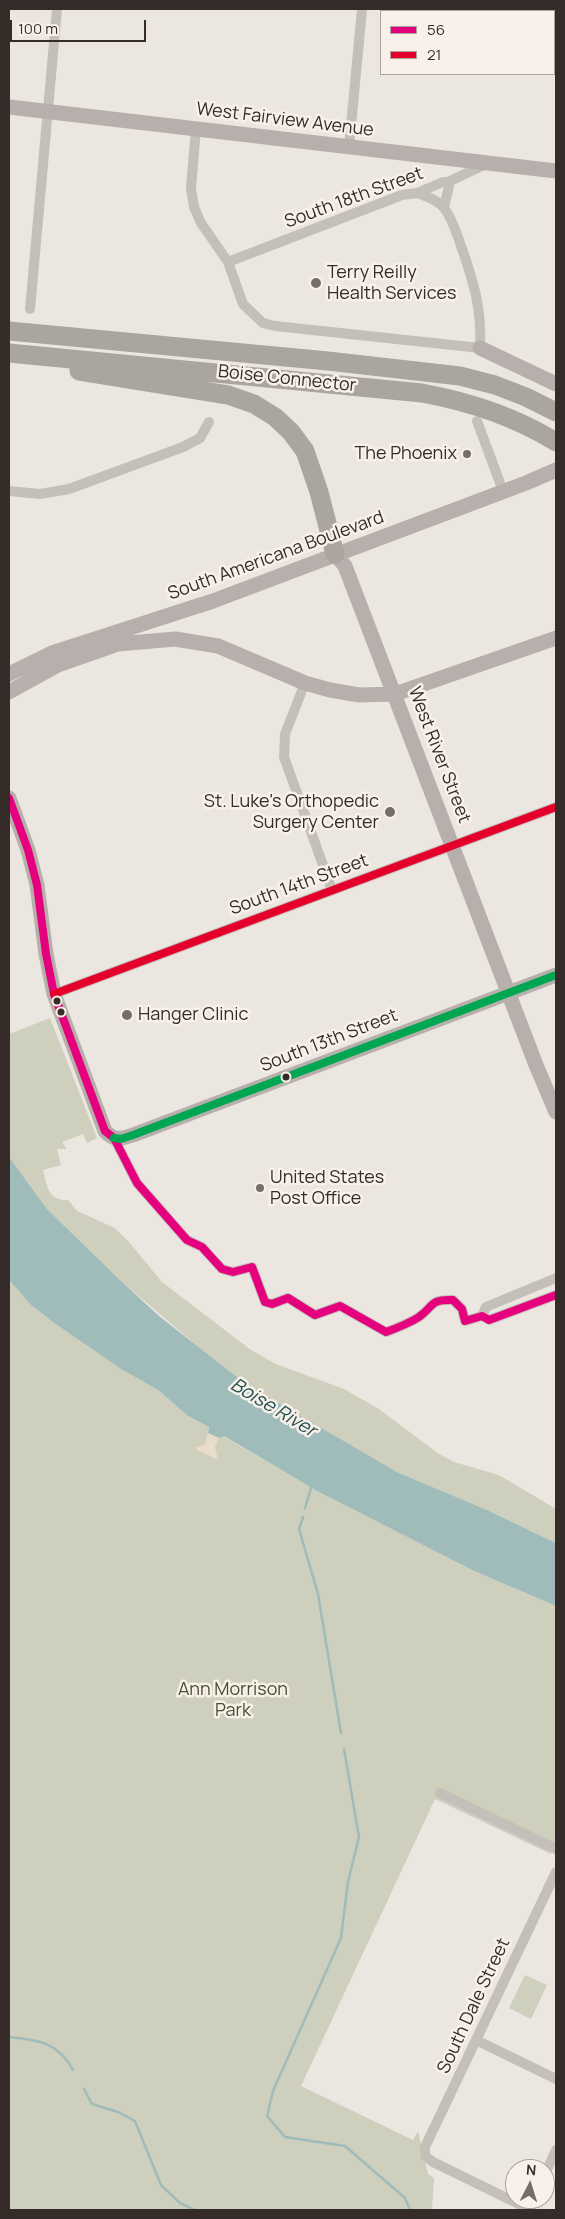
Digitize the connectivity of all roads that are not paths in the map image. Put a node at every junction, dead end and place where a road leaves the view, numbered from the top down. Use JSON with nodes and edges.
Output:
{"nodes":[{"id":1,"x":57,"y":9,"type":"edge"},
{"id":2,"x":362,"y":9,"type":"edge"},
{"id":3,"x":9,"y":107,"type":"edge"},
{"id":4,"x":48,"y":111,"type":"junction"},
{"id":5,"x":196,"y":128,"type":"junction"},
{"id":6,"x":349,"y":147,"type":"junction"},
{"id":7,"x":489,"y":163,"type":"junction"},
{"id":8,"x":556,"y":171,"type":"edge"},
{"id":9,"x":448,"y":182,"type":"junction"},
{"id":10,"x":418,"y":193,"type":"junction"},
{"id":11,"x":444,"y":207,"type":"junction"},
{"id":12,"x":228,"y":262,"type":"junction"},
{"id":13,"x":30,"y":309,"type":"dead end"},
{"id":14,"x":9,"y":331,"type":"edge"},
{"id":15,"x":480,"y":348,"type":"junction"},
{"id":16,"x":16,"y":354,"type":"edge"},
{"id":17,"x":556,"y":384,"type":"edge"},
{"id":18,"x":556,"y":412,"type":"edge"},
{"id":19,"x":477,"y":421,"type":"dead end"},
{"id":20,"x":209,"y":422,"type":"dead end"},
{"id":21,"x":556,"y":442,"type":"edge"},
{"id":22,"x":556,"y":470,"type":"edge"},
{"id":23,"x":9,"y":491,"type":"edge"},
{"id":24,"x":504,"y":491,"type":"junction"},
{"id":25,"x":336,"y":554,"type":"junction"},
{"id":26,"x":556,"y":638,"type":"edge"},
{"id":27,"x":9,"y":674,"type":"edge"},
{"id":28,"x":305,"y":683,"type":"junction"},
{"id":29,"x":9,"y":692,"type":"edge"},
{"id":30,"x":395,"y":694,"type":"junction"},
{"id":31,"x":9,"y":798,"type":"edge"},
{"id":32,"x":556,"y":807,"type":"edge"},
{"id":33,"x":453,"y":845,"type":"junction"},
{"id":34,"x":332,"y":890,"type":"junction"},
{"id":35,"x":556,"y":975,"type":"edge"},
{"id":36,"x":509,"y":993,"type":"junction"},
{"id":37,"x":54,"y":994,"type":"junction"},
{"id":38,"x":556,"y":1112,"type":"edge"},
{"id":39,"x":114,"y":1138,"type":"junction"},
{"id":40,"x":556,"y":1278,"type":"edge"},
{"id":41,"x":556,"y":1295,"type":"edge"},
{"id":42,"x":482,"y":1316,"type":"junction"},
{"id":43,"x":440,"y":1793,"type":"dead end"},
{"id":44,"x":556,"y":1849,"type":"edge"},
{"id":45,"x":556,"y":1872,"type":"edge"},
{"id":46,"x":476,"y":2040,"type":"junction"},
{"id":47,"x":556,"y":2079,"type":"edge"},
{"id":48,"x":530,"y":2210,"type":"edge"}],
"edges":[{"from":1,"to":4,"type":"street"},
{"from":2,"to":6,"type":"street"},
{"from":3,"to":4,"type":"main road","name":"West Fairview Avenue"},
{"from":4,"to":5,"type":"main road","name":"West Fairview Avenue"},
{"from":4,"to":13,"type":"street"},
{"from":5,"to":6,"type":"main road","name":"West Fairview Avenue"},
{"from":5,"to":12,"type":"street"},
{"from":6,"to":7,"type":"main road","name":"West Fairview Avenue"},
{"from":7,"to":8,"type":"main road","name":"West Fairview Avenue"},
{"from":7,"to":9,"type":"street","name":"South 18th Street"},
{"from":9,"to":10,"type":"street","name":"South 18th Street"},
{"from":9,"to":11,"type":"street"},
{"from":10,"to":11,"type":"street"},
{"from":10,"to":12,"type":"street","name":"South 18th Street"},
{"from":11,"to":15,"type":"street"},
{"from":12,"to":15,"type":"street"},
{"from":14,"to":18,"type":"highway","name":"Boise Connector"},
{"from":15,"to":17,"type":"main road"},
{"from":16,"to":21,"type":"highway","name":"Boise Connector"},
{"from":16,"to":25,"type":"highway"},
{"from":19,"to":24,"type":"street"},
{"from":20,"to":23,"type":"street"},
{"from":22,"to":24,"type":"main road","name":"South Americana Boulevard"},
{"from":24,"to":25,"type":"main road","name":"South Americana Boulevard"},
{"from":25,"to":27,"type":"main road","name":"South Americana Boulevard"},
{"from":25,"to":30,"type":"main road","name":"West River Street"},
{"from":26,"to":30,"type":"main road"},
{"from":28,"to":29,"type":"main road"},
{"from":28,"to":30,"type":"main road"},
{"from":28,"to":34,"type":"street"},
{"from":30,"to":33,"type":"main road","name":"West River Street"},
{"from":31,"to":37,"type":"main road"},
{"from":32,"to":33,"type":"street","name":"South 14th Street"},
{"from":33,"to":34,"type":"street","name":"South 14th Street"},
{"from":33,"to":36,"type":"main road","name":"West River Street"},
{"from":34,"to":37,"type":"street","name":"South 14th Street"},
{"from":35,"to":36,"type":"main road","name":"South 13th Street"},
{"from":36,"to":38,"type":"main road","name":"West River Street"},
{"from":36,"to":39,"type":"main road","name":"South 13th Street"},
{"from":37,"to":39,"type":"main road"},
{"from":39,"to":42,"type":"street"},
{"from":40,"to":42,"type":"street"},
{"from":41,"to":42,"type":"street"},
{"from":43,"to":44,"type":"street"},
{"from":45,"to":46,"type":"street","name":"South Dale Street"},
{"from":46,"to":47,"type":"street"},
{"from":46,"to":48,"type":"street","name":"South Dale Street"}]}
